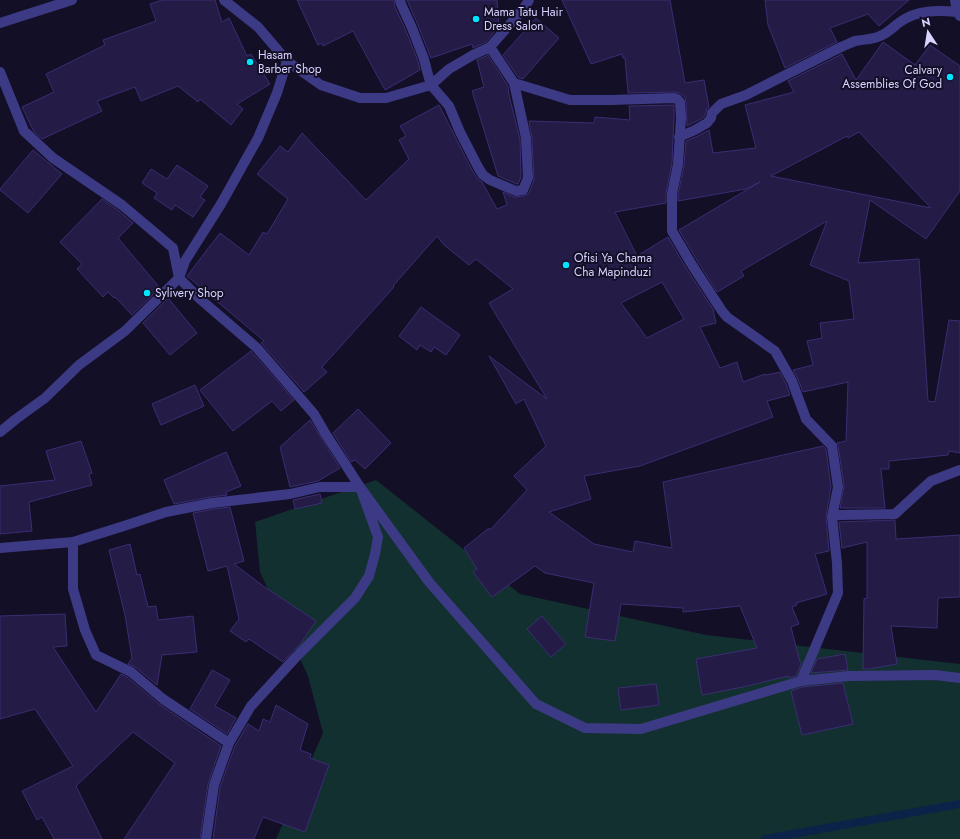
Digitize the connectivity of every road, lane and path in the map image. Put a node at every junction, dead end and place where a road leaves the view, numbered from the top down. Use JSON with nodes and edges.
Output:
{"nodes":[{"id":1,"x":72,"y":0,"type":"edge"},
{"id":2,"x":224,"y":0,"type":"edge"},
{"id":3,"x":400,"y":0,"type":"edge"},
{"id":4,"x":529,"y":0,"type":"edge"},
{"id":5,"x":955,"y":0,"type":"edge"},
{"id":6,"x":958,"y":14,"type":"edge"},
{"id":7,"x":0,"y":23,"type":"edge"},
{"id":8,"x":490,"y":47,"type":"junction"},
{"id":9,"x":287,"y":60,"type":"junction"},
{"id":10,"x":0,"y":72,"type":"edge"},
{"id":11,"x":514,"y":84,"type":"junction"},
{"id":12,"x":431,"y":85,"type":"junction"},
{"id":13,"x":679,"y":137,"type":"junction"},
{"id":14,"x":179,"y":278,"type":"junction"},
{"id":15,"x":0,"y":432,"type":"edge"},
{"id":16,"x":960,"y":470,"type":"edge"},
{"id":17,"x":360,"y":487,"type":"junction"},
{"id":18,"x":832,"y":516,"type":"junction"},
{"id":19,"x":73,"y":542,"type":"junction"},
{"id":20,"x":0,"y":548,"type":"edge"},
{"id":21,"x":960,"y":678,"type":"edge"},
{"id":22,"x":801,"y":681,"type":"junction"},
{"id":23,"x":229,"y":743,"type":"junction"},
{"id":24,"x":206,"y":839,"type":"edge"}],
"edges":[{"from":1,"to":7,"type":"street"},
{"from":2,"to":9,"type":"street"},
{"from":3,"to":12,"type":"street"},
{"from":4,"to":8,"type":"street"},
{"from":5,"to":6,"type":"street"},
{"from":6,"to":13,"type":"street"},
{"from":8,"to":11,"type":"street"},
{"from":8,"to":12,"type":"street"},
{"from":9,"to":12,"type":"street"},
{"from":9,"to":14,"type":"street"},
{"from":10,"to":14,"type":"street"},
{"from":11,"to":12,"type":"street"},
{"from":11,"to":13,"type":"street"},
{"from":13,"to":18,"type":"street"},
{"from":14,"to":15,"type":"street"},
{"from":14,"to":17,"type":"street"},
{"from":16,"to":18,"type":"street"},
{"from":17,"to":19,"type":"street"},
{"from":17,"to":22,"type":"street"},
{"from":17,"to":23,"type":"street"},
{"from":18,"to":22,"type":"street"},
{"from":19,"to":20,"type":"street"},
{"from":19,"to":23,"type":"street"},
{"from":21,"to":22,"type":"street"},
{"from":23,"to":24,"type":"street"}]}
